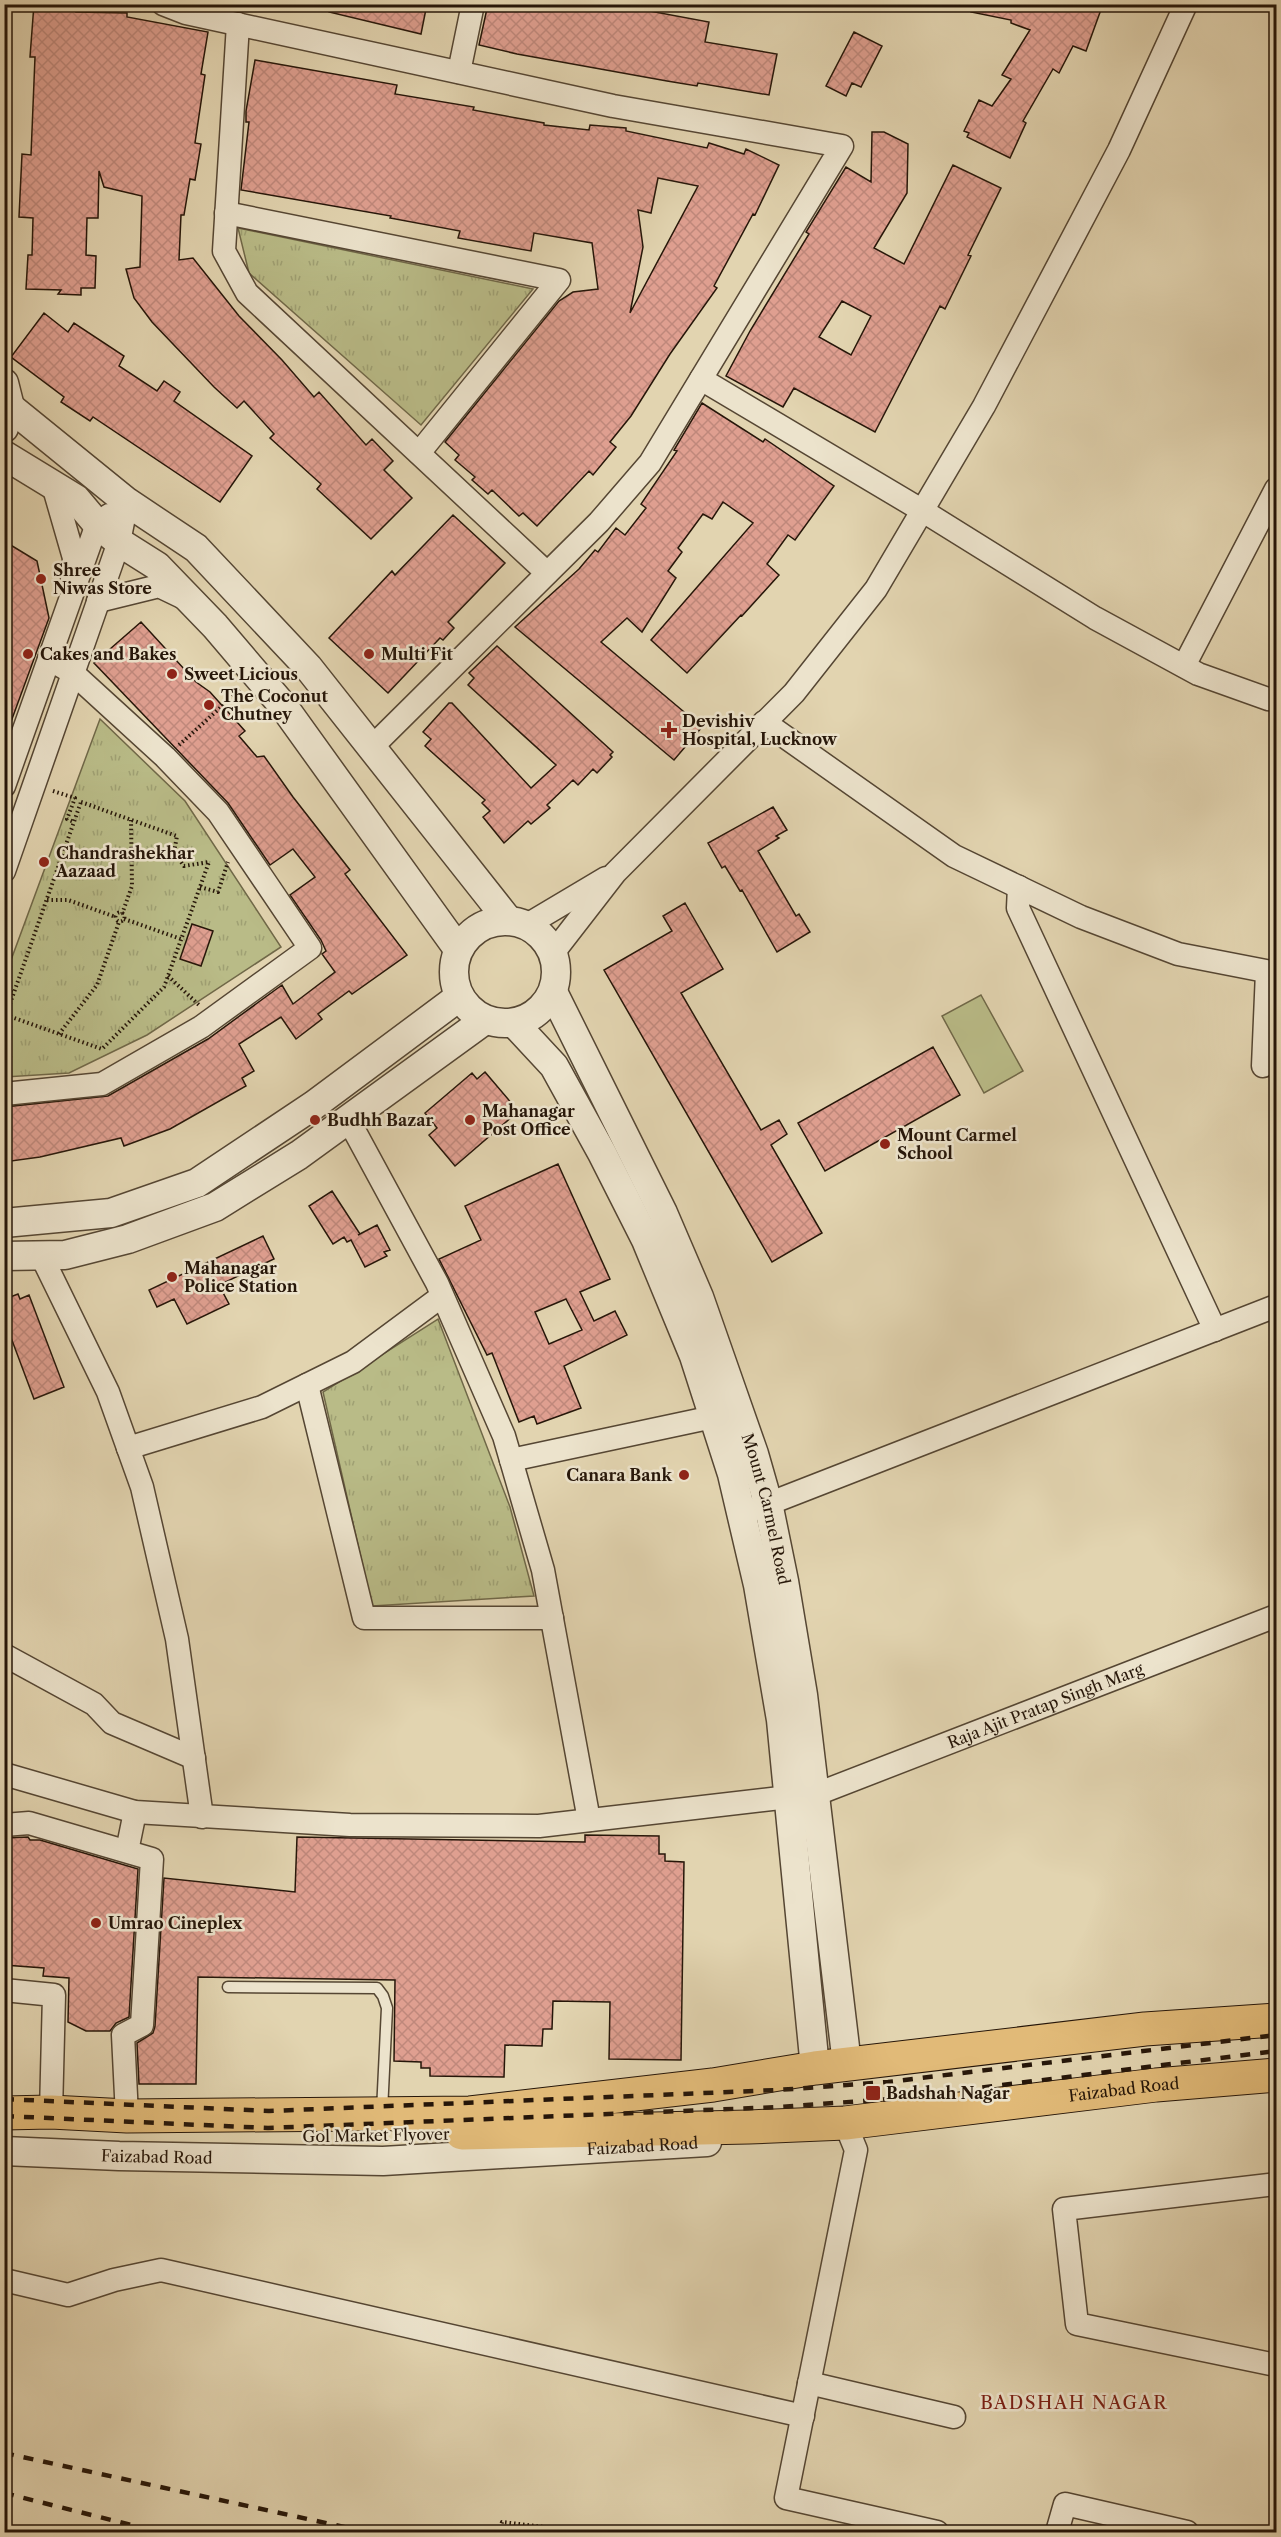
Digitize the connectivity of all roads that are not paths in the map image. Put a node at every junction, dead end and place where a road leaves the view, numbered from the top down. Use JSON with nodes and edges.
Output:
{"nodes":[{"id":1,"x":163,"y":4,"type":"edge"},
{"id":2,"x":473,"y":4,"type":"edge"},
{"id":3,"x":1186,"y":4,"type":"edge"},
{"id":4,"x":238,"y":24,"type":"junction"},
{"id":5,"x":459,"y":72,"type":"junction"},
{"id":6,"x":226,"y":213,"type":"junction"},
{"id":7,"x":701,"y":379,"type":"junction"},
{"id":8,"x":6,"y":406,"type":"edge"},
{"id":9,"x":419,"y":453,"type":"junction"},
{"id":10,"x":4,"y":455,"type":"edge"},
{"id":11,"x":53,"y":485,"type":"junction"},
{"id":12,"x":1276,"y":489,"type":"edge"},
{"id":13,"x":127,"y":502,"type":"junction"},
{"id":14,"x":923,"y":511,"type":"junction"},
{"id":15,"x":97,"y":524,"type":"junction"},
{"id":16,"x":119,"y":542,"type":"junction"},
{"id":17,"x":547,"y":573,"type":"junction"},
{"id":18,"x":70,"y":600,"type":"junction"},
{"id":19,"x":98,"y":601,"type":"junction"},
{"id":20,"x":191,"y":601,"type":"junction"},
{"id":21,"x":49,"y":659,"type":"junction"},
{"id":22,"x":1184,"y":666,"type":"junction"},
{"id":23,"x":73,"y":673,"type":"junction"},
{"id":24,"x":1276,"y":700,"type":"edge"},
{"id":25,"x":764,"y":722,"type":"junction"},
{"id":26,"x":371,"y":748,"type":"junction"},
{"id":27,"x":4,"y":786,"type":"edge"},
{"id":28,"x":7,"y":856,"type":"edge"},
{"id":29,"x":615,"y":873,"type":"junction"},
{"id":30,"x":1019,"y":887,"type":"junction"},
{"id":31,"x":517,"y":922,"type":"junction"},
{"id":32,"x":458,"y":949,"type":"junction"},
{"id":33,"x":554,"y":953,"type":"junction"},
{"id":34,"x":1272,"y":972,"type":"edge"},
{"id":35,"x":553,"y":992,"type":"junction"},
{"id":36,"x":459,"y":997,"type":"junction"},
{"id":37,"x":486,"y":1020,"type":"junction"},
{"id":38,"x":514,"y":1023,"type":"junction"},
{"id":39,"x":1263,"y":1066,"type":"dead end"},
{"id":40,"x":4,"y":1094,"type":"edge"},
{"id":41,"x":348,"y":1119,"type":"junction"},
{"id":42,"x":4,"y":1223,"type":"edge"},
{"id":43,"x":4,"y":1256,"type":"edge"},
{"id":44,"x":41,"y":1256,"type":"junction"},
{"id":45,"x":442,"y":1296,"type":"junction"},
{"id":46,"x":1276,"y":1306,"type":"edge"},
{"id":47,"x":1215,"y":1330,"type":"junction"},
{"id":48,"x":307,"y":1385,"type":"junction"},
{"id":49,"x":713,"y":1417,"type":"junction"},
{"id":50,"x":128,"y":1448,"type":"junction"},
{"id":51,"x":511,"y":1460,"type":"junction"},
{"id":52,"x":768,"y":1503,"type":"junction"},
{"id":53,"x":741,"y":1514,"type":"junction"},
{"id":54,"x":1276,"y":1616,"type":"edge"},
{"id":55,"x":552,"y":1617,"type":"junction"},
{"id":56,"x":4,"y":1655,"type":"edge"},
{"id":57,"x":194,"y":1758,"type":"junction"},
{"id":58,"x":4,"y":1774,"type":"edge"},
{"id":59,"x":801,"y":1796,"type":"junction"},
{"id":60,"x":135,"y":1812,"type":"junction"},
{"id":61,"x":202,"y":1817,"type":"junction"},
{"id":62,"x":589,"y":1820,"type":"junction"},
{"id":63,"x":4,"y":1825,"type":"edge"},
{"id":64,"x":127,"y":1851,"type":"junction"},
{"id":65,"x":228,"y":1987,"type":"dead end"},
{"id":66,"x":4,"y":1990,"type":"edge"},
{"id":67,"x":1276,"y":2020,"type":"edge"},
{"id":68,"x":847,"y":2064,"type":"junction"},
{"id":69,"x":815,"y":2068,"type":"junction"},
{"id":70,"x":1276,"y":2075,"type":"edge"},
{"id":71,"x":51,"y":2112,"type":"junction"},
{"id":72,"x":4,"y":2113,"type":"edge"},
{"id":73,"x":382,"y":2114,"type":"junction"},
{"id":74,"x":127,"y":2116,"type":"junction"},
{"id":75,"x":845,"y":2123,"type":"junction"},
{"id":76,"x":4,"y":2126,"type":"edge"},
{"id":77,"x":749,"y":2127,"type":"junction"},
{"id":78,"x":4,"y":2151,"type":"edge"},
{"id":79,"x":1276,"y":2184,"type":"edge"},
{"id":80,"x":4,"y":2280,"type":"edge"},
{"id":81,"x":1276,"y":2365,"type":"edge"},
{"id":82,"x":809,"y":2383,"type":"junction"},
{"id":83,"x":802,"y":2416,"type":"junction"},
{"id":84,"x":954,"y":2417,"type":"dead end"},
{"id":85,"x":937,"y":2532,"type":"edge"},
{"id":86,"x":1057,"y":2532,"type":"edge"},
{"id":87,"x":1187,"y":2532,"type":"edge"}],
"edges":[{"from":1,"to":4,"type":"street"},
{"from":2,"to":5,"type":"street"},
{"from":3,"to":14,"type":"street"},
{"from":4,"to":5,"type":"street"},
{"from":4,"to":6,"type":"street"},
{"from":5,"to":7,"type":"street"},
{"from":6,"to":9,"type":"street"},
{"from":6,"to":9,"type":"street"},
{"from":7,"to":14,"type":"street"},
{"from":7,"to":17,"type":"street"},
{"from":8,"to":13,"type":"street"},
{"from":9,"to":17,"type":"street"},
{"from":10,"to":11,"type":"street"},
{"from":11,"to":15,"type":"street"},
{"from":11,"to":18,"type":"street"},
{"from":12,"to":22,"type":"street"},
{"from":13,"to":15,"type":"street"},
{"from":13,"to":16,"type":"street"},
{"from":13,"to":26,"type":"street"},
{"from":14,"to":22,"type":"street"},
{"from":14,"to":25,"type":"street"},
{"from":15,"to":16,"type":"street"},
{"from":15,"to":18,"type":"street"},
{"from":16,"to":19,"type":"street"},
{"from":16,"to":20,"type":"street"},
{"from":17,"to":26,"type":"street"},
{"from":18,"to":21,"type":"street"},
{"from":19,"to":20,"type":"street"},
{"from":19,"to":23,"type":"street"},
{"from":20,"to":32,"type":"street"},
{"from":21,"to":23,"type":"street"},
{"from":21,"to":27,"type":"street"},
{"from":22,"to":24,"type":"street"},
{"from":23,"to":28,"type":"street"},
{"from":23,"to":40,"type":"street"},
{"from":25,"to":29,"type":"street"},
{"from":25,"to":30,"type":"street"},
{"from":26,"to":31,"type":"street"},
{"from":29,"to":31,"type":"street"},
{"from":29,"to":33,"type":"street"},
{"from":30,"to":34,"type":"street"},
{"from":30,"to":47,"type":"street"},
{"from":31,"to":32,"type":"street"},
{"from":31,"to":33,"type":"street"},
{"from":32,"to":36,"type":"street"},
{"from":33,"to":35,"type":"street"},
{"from":34,"to":39,"type":"street"},
{"from":35,"to":38,"type":"street"},
{"from":35,"to":52,"type":"street","name":"Mount Carmel Road"},
{"from":36,"to":37,"type":"street"},
{"from":36,"to":42,"type":"street"},
{"from":37,"to":38,"type":"street"},
{"from":37,"to":41,"type":"street"},
{"from":38,"to":49,"type":"street"},
{"from":41,"to":44,"type":"street"},
{"from":41,"to":45,"type":"street"},
{"from":43,"to":44,"type":"street"},
{"from":44,"to":50,"type":"street"},
{"from":45,"to":48,"type":"street"},
{"from":45,"to":51,"type":"street"},
{"from":46,"to":47,"type":"street"},
{"from":47,"to":52,"type":"street"},
{"from":48,"to":50,"type":"street"},
{"from":48,"to":55,"type":"street"},
{"from":49,"to":51,"type":"street"},
{"from":49,"to":53,"type":"street"},
{"from":50,"to":57,"type":"street"},
{"from":51,"to":55,"type":"street"},
{"from":52,"to":53,"type":"street"},
{"from":52,"to":59,"type":"street","name":"Mount Carmel Road"},
{"from":53,"to":59,"type":"street"},
{"from":54,"to":59,"type":"street","name":"Raja Ajit Pratap Singh Marg"},
{"from":55,"to":62,"type":"street"},
{"from":56,"to":57,"type":"street"},
{"from":57,"to":61,"type":"street"},
{"from":58,"to":60,"type":"street","name":"Raja Ajit Pratap Singh Marg"},
{"from":59,"to":62,"type":"street","name":"Raja Ajit Pratap Singh Marg"},
{"from":59,"to":68,"type":"street","name":"Mount Carmel Road"},
{"from":59,"to":69,"type":"street"},
{"from":60,"to":61,"type":"street","name":"Raja Ajit Pratap Singh Marg"},
{"from":60,"to":64,"type":"street"},
{"from":61,"to":62,"type":"street","name":"Raja Ajit Pratap Singh Marg"},
{"from":63,"to":64,"type":"street"},
{"from":64,"to":74,"type":"street"},
{"from":65,"to":73,"type":"lane"},
{"from":66,"to":71,"type":"street"},
{"from":67,"to":68,"type":"main road"},
{"from":68,"to":69,"type":"main road"},
{"from":69,"to":73,"type":"main road"},
{"from":70,"to":75,"type":"main road","name":"Faizabad Road"},
{"from":71,"to":72,"type":"main road"},
{"from":71,"to":74,"type":"main road"},
{"from":73,"to":74,"type":"main road"},
{"from":75,"to":77,"type":"main road","name":"Faizabad Road"},
{"from":75,"to":82,"type":"street"},
{"from":76,"to":77,"type":"main road","name":"Gol Market Flyover"},
{"from":77,"to":78,"type":"street","name":"Faizabad Road"},
{"from":79,"to":81,"type":"street"},
{"from":80,"to":83,"type":"street"},
{"from":82,"to":83,"type":"street"},
{"from":82,"to":84,"type":"street"},
{"from":83,"to":85,"type":"street"},
{"from":86,"to":87,"type":"street"}]}
